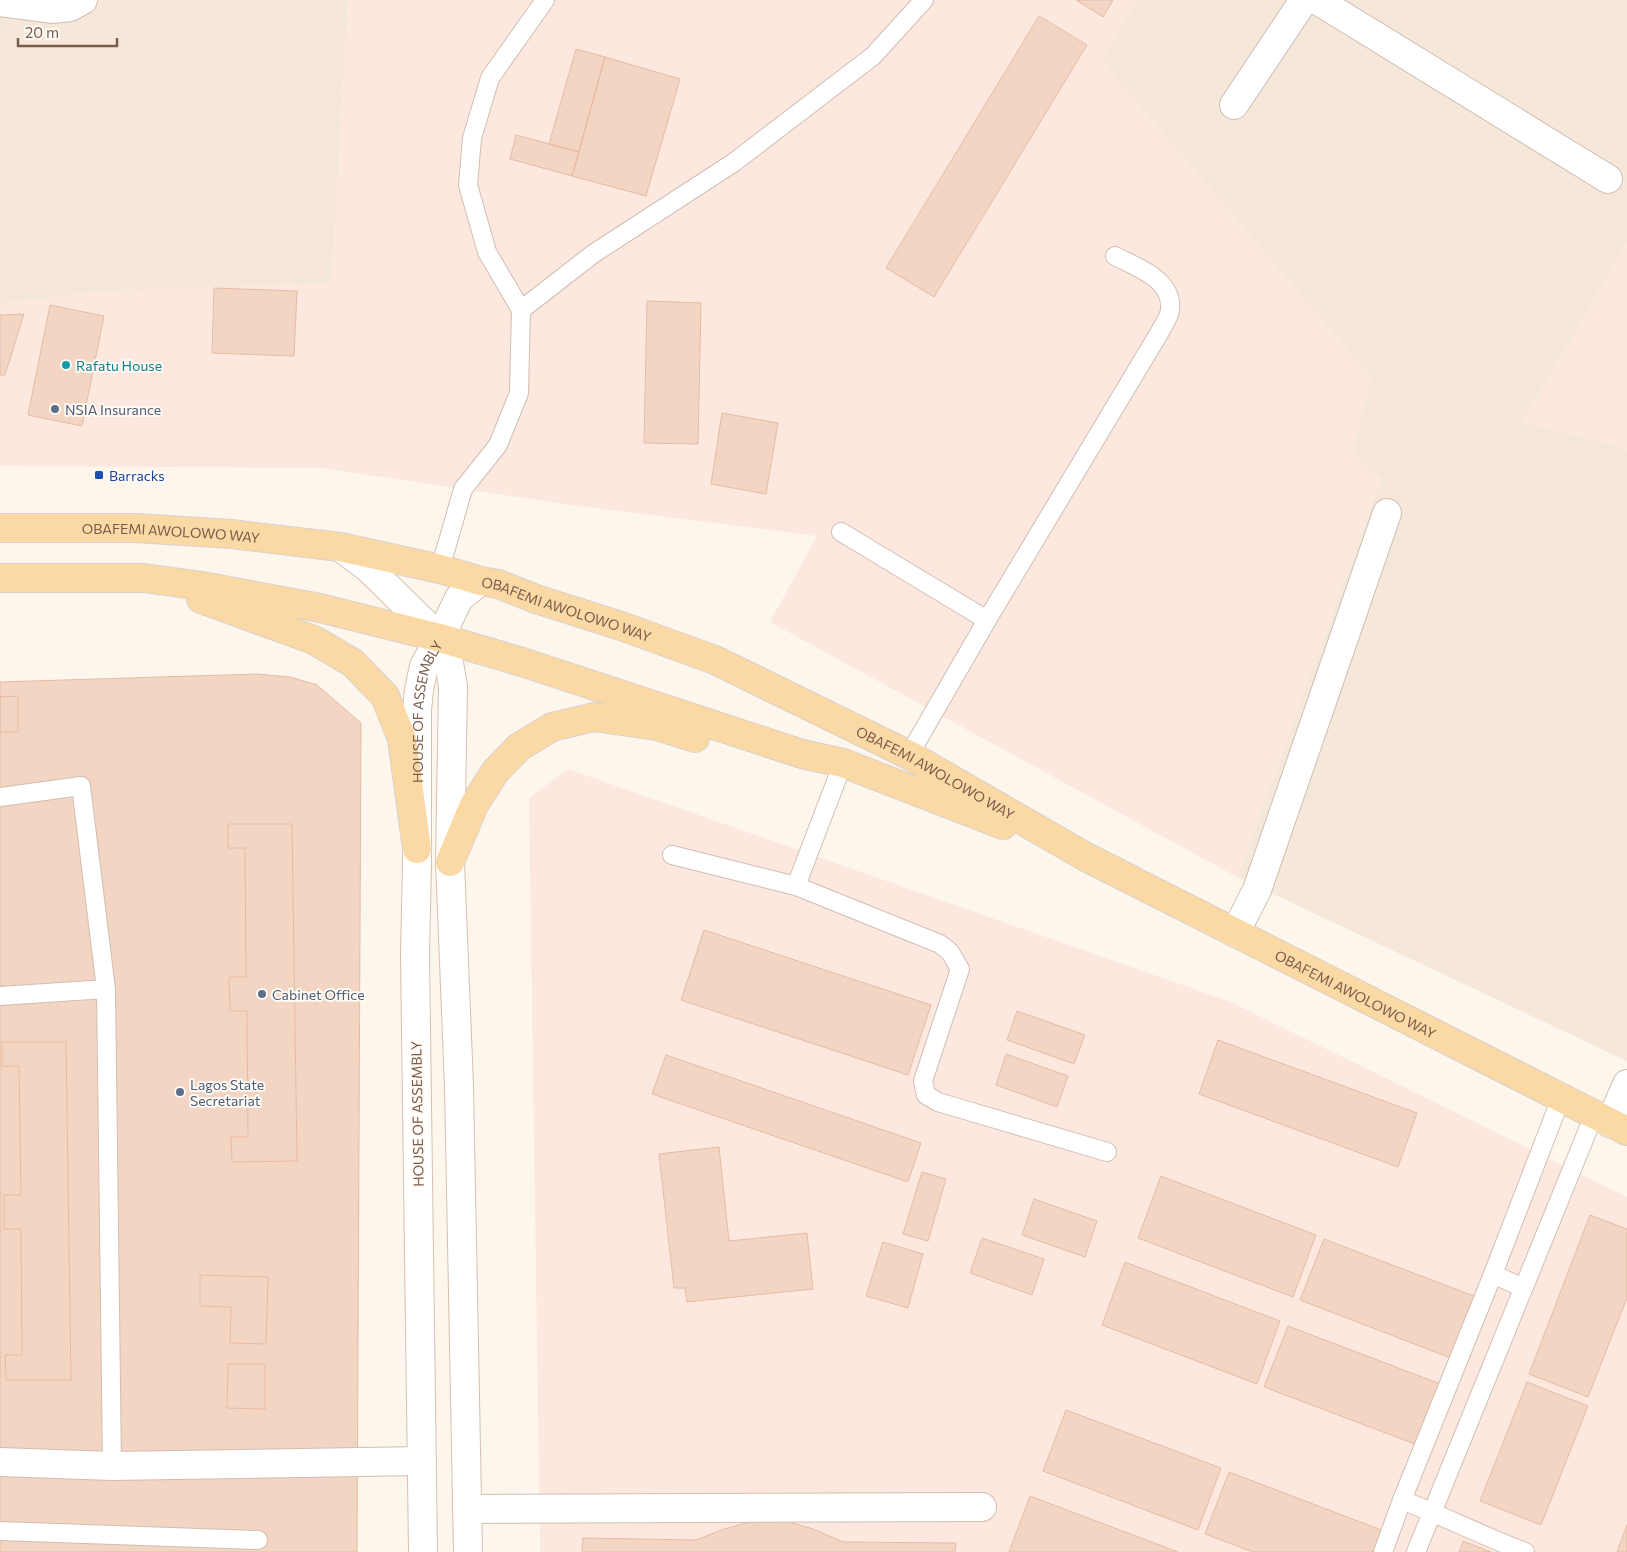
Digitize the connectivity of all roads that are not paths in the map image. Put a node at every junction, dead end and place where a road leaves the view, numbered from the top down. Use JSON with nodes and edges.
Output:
{"nodes":[{"id":1,"x":83,"y":0,"type":"edge"},
{"id":2,"x":545,"y":0,"type":"edge"},
{"id":3,"x":924,"y":0,"type":"edge"},
{"id":4,"x":1304,"y":0,"type":"edge"},
{"id":5,"x":1316,"y":0,"type":"edge"},
{"id":6,"x":0,"y":2,"type":"edge"},
{"id":7,"x":1234,"y":105,"type":"dead end"},
{"id":8,"x":1608,"y":179,"type":"dead end"},
{"id":9,"x":1115,"y":256,"type":"dead end"},
{"id":10,"x":521,"y":310,"type":"junction"},
{"id":11,"x":1387,"y":513,"type":"dead end"},
{"id":12,"x":0,"y":528,"type":"edge"},
{"id":13,"x":841,"y":532,"type":"dead end"},
{"id":14,"x":340,"y":546,"type":"junction"},
{"id":15,"x":440,"y":569,"type":"junction"},
{"id":16,"x":0,"y":578,"type":"edge"},
{"id":17,"x":144,"y":578,"type":"junction"},
{"id":18,"x":480,"y":581,"type":"junction"},
{"id":19,"x":988,"y":620,"type":"junction"},
{"id":20,"x":440,"y":638,"type":"junction"},
{"id":21,"x":802,"y":754,"type":"junction"},
{"id":22,"x":909,"y":755,"type":"junction"},
{"id":23,"x":843,"y":763,"type":"junction"},
{"id":24,"x":0,"y":797,"type":"edge"},
{"id":25,"x":417,"y":849,"type":"junction"},
{"id":26,"x":672,"y":855,"type":"dead end"},
{"id":27,"x":1086,"y":857,"type":"junction"},
{"id":28,"x":450,"y":862,"type":"junction"},
{"id":29,"x":796,"y":886,"type":"junction"},
{"id":30,"x":1235,"y":933,"type":"junction"},
{"id":31,"x":106,"y":989,"type":"junction"},
{"id":32,"x":0,"y":996,"type":"edge"},
{"id":33,"x":1627,"y":1084,"type":"edge"},
{"id":34,"x":1560,"y":1098,"type":"junction"},
{"id":35,"x":1610,"y":1123,"type":"edge"},
{"id":36,"x":1107,"y":1152,"type":"dead end"},
{"id":37,"x":1493,"y":1274,"type":"junction"},
{"id":38,"x":1523,"y":1288,"type":"junction"},
{"id":39,"x":422,"y":1461,"type":"junction"},
{"id":40,"x":0,"y":1462,"type":"edge"},
{"id":41,"x":112,"y":1466,"type":"junction"},
{"id":42,"x":1402,"y":1500,"type":"junction"},
{"id":43,"x":982,"y":1507,"type":"dead end"},
{"id":44,"x":467,"y":1509,"type":"junction"},
{"id":45,"x":1432,"y":1512,"type":"junction"},
{"id":46,"x":0,"y":1531,"type":"edge"},
{"id":47,"x":258,"y":1540,"type":"dead end"},
{"id":48,"x":423,"y":1552,"type":"edge"},
{"id":49,"x":468,"y":1552,"type":"edge"},
{"id":50,"x":1382,"y":1552,"type":"edge"},
{"id":51,"x":1416,"y":1552,"type":"edge"},
{"id":52,"x":1525,"y":1552,"type":"edge"}],
"edges":[{"from":1,"to":6,"type":"street"},
{"from":2,"to":10,"type":"lane"},
{"from":3,"to":10,"type":"lane"},
{"from":4,"to":7,"type":"street"},
{"from":5,"to":8,"type":"street"},
{"from":9,"to":19,"type":"lane"},
{"from":10,"to":15,"type":"lane"},
{"from":11,"to":30,"type":"street"},
{"from":12,"to":14,"type":"main road","name":"OBAFEMI AWOLOWO WAY"},
{"from":13,"to":19,"type":"lane"},
{"from":14,"to":15,"type":"main road","name":"OBAFEMI AWOLOWO WAY"},
{"from":14,"to":20,"type":"street"},
{"from":15,"to":18,"type":"main road","name":"OBAFEMI AWOLOWO WAY"},
{"from":16,"to":17,"type":"main road","name":"OBAFEMI AWOLOWO WAY"},
{"from":17,"to":20,"type":"main road","name":"OBAFEMI AWOLOWO WAY"},
{"from":17,"to":25,"type":"main road"},
{"from":18,"to":20,"type":"street"},
{"from":18,"to":22,"type":"main road","name":"OBAFEMI AWOLOWO WAY"},
{"from":19,"to":22,"type":"lane"},
{"from":20,"to":21,"type":"main road","name":"OBAFEMI AWOLOWO WAY"},
{"from":20,"to":25,"type":"street","name":"HOUSE OF ASSEMBLY"},
{"from":20,"to":28,"type":"street","name":"HOUSE OF ASSEMBLY"},
{"from":21,"to":23,"type":"main road","name":"OBAFEMI AWOLOWO WAY"},
{"from":21,"to":28,"type":"main road"},
{"from":22,"to":27,"type":"main road","name":"OBAFEMI AWOLOWO WAY"},
{"from":23,"to":27,"type":"main road","name":"OBAFEMI AWOLOWO WAY"},
{"from":23,"to":29,"type":"lane"},
{"from":24,"to":31,"type":"lane"},
{"from":25,"to":39,"type":"street","name":"HOUSE OF ASSEMBLY"},
{"from":26,"to":29,"type":"lane"},
{"from":27,"to":30,"type":"main road","name":"OBAFEMI AWOLOWO WAY"},
{"from":28,"to":44,"type":"street","name":"HOUSE OF ASSEMBLY"},
{"from":29,"to":36,"type":"lane"},
{"from":30,"to":34,"type":"main road","name":"OBAFEMI AWOLOWO WAY"},
{"from":31,"to":32,"type":"lane"},
{"from":31,"to":41,"type":"lane"},
{"from":33,"to":35,"type":"street"},
{"from":34,"to":35,"type":"main road","name":"OBAFEMI AWOLOWO WAY"},
{"from":34,"to":37,"type":"lane"},
{"from":35,"to":38,"type":"lane"},
{"from":37,"to":38,"type":"lane"},
{"from":37,"to":42,"type":"lane"},
{"from":38,"to":45,"type":"lane"},
{"from":39,"to":41,"type":"street"},
{"from":39,"to":48,"type":"street","name":"HOUSE OF ASSEMBLY"},
{"from":40,"to":41,"type":"street"},
{"from":42,"to":45,"type":"lane"},
{"from":42,"to":50,"type":"lane"},
{"from":43,"to":44,"type":"street"},
{"from":44,"to":49,"type":"street","name":"HOUSE OF ASSEMBLY"},
{"from":45,"to":51,"type":"lane"},
{"from":45,"to":52,"type":"lane"},
{"from":46,"to":47,"type":"lane"}]}
